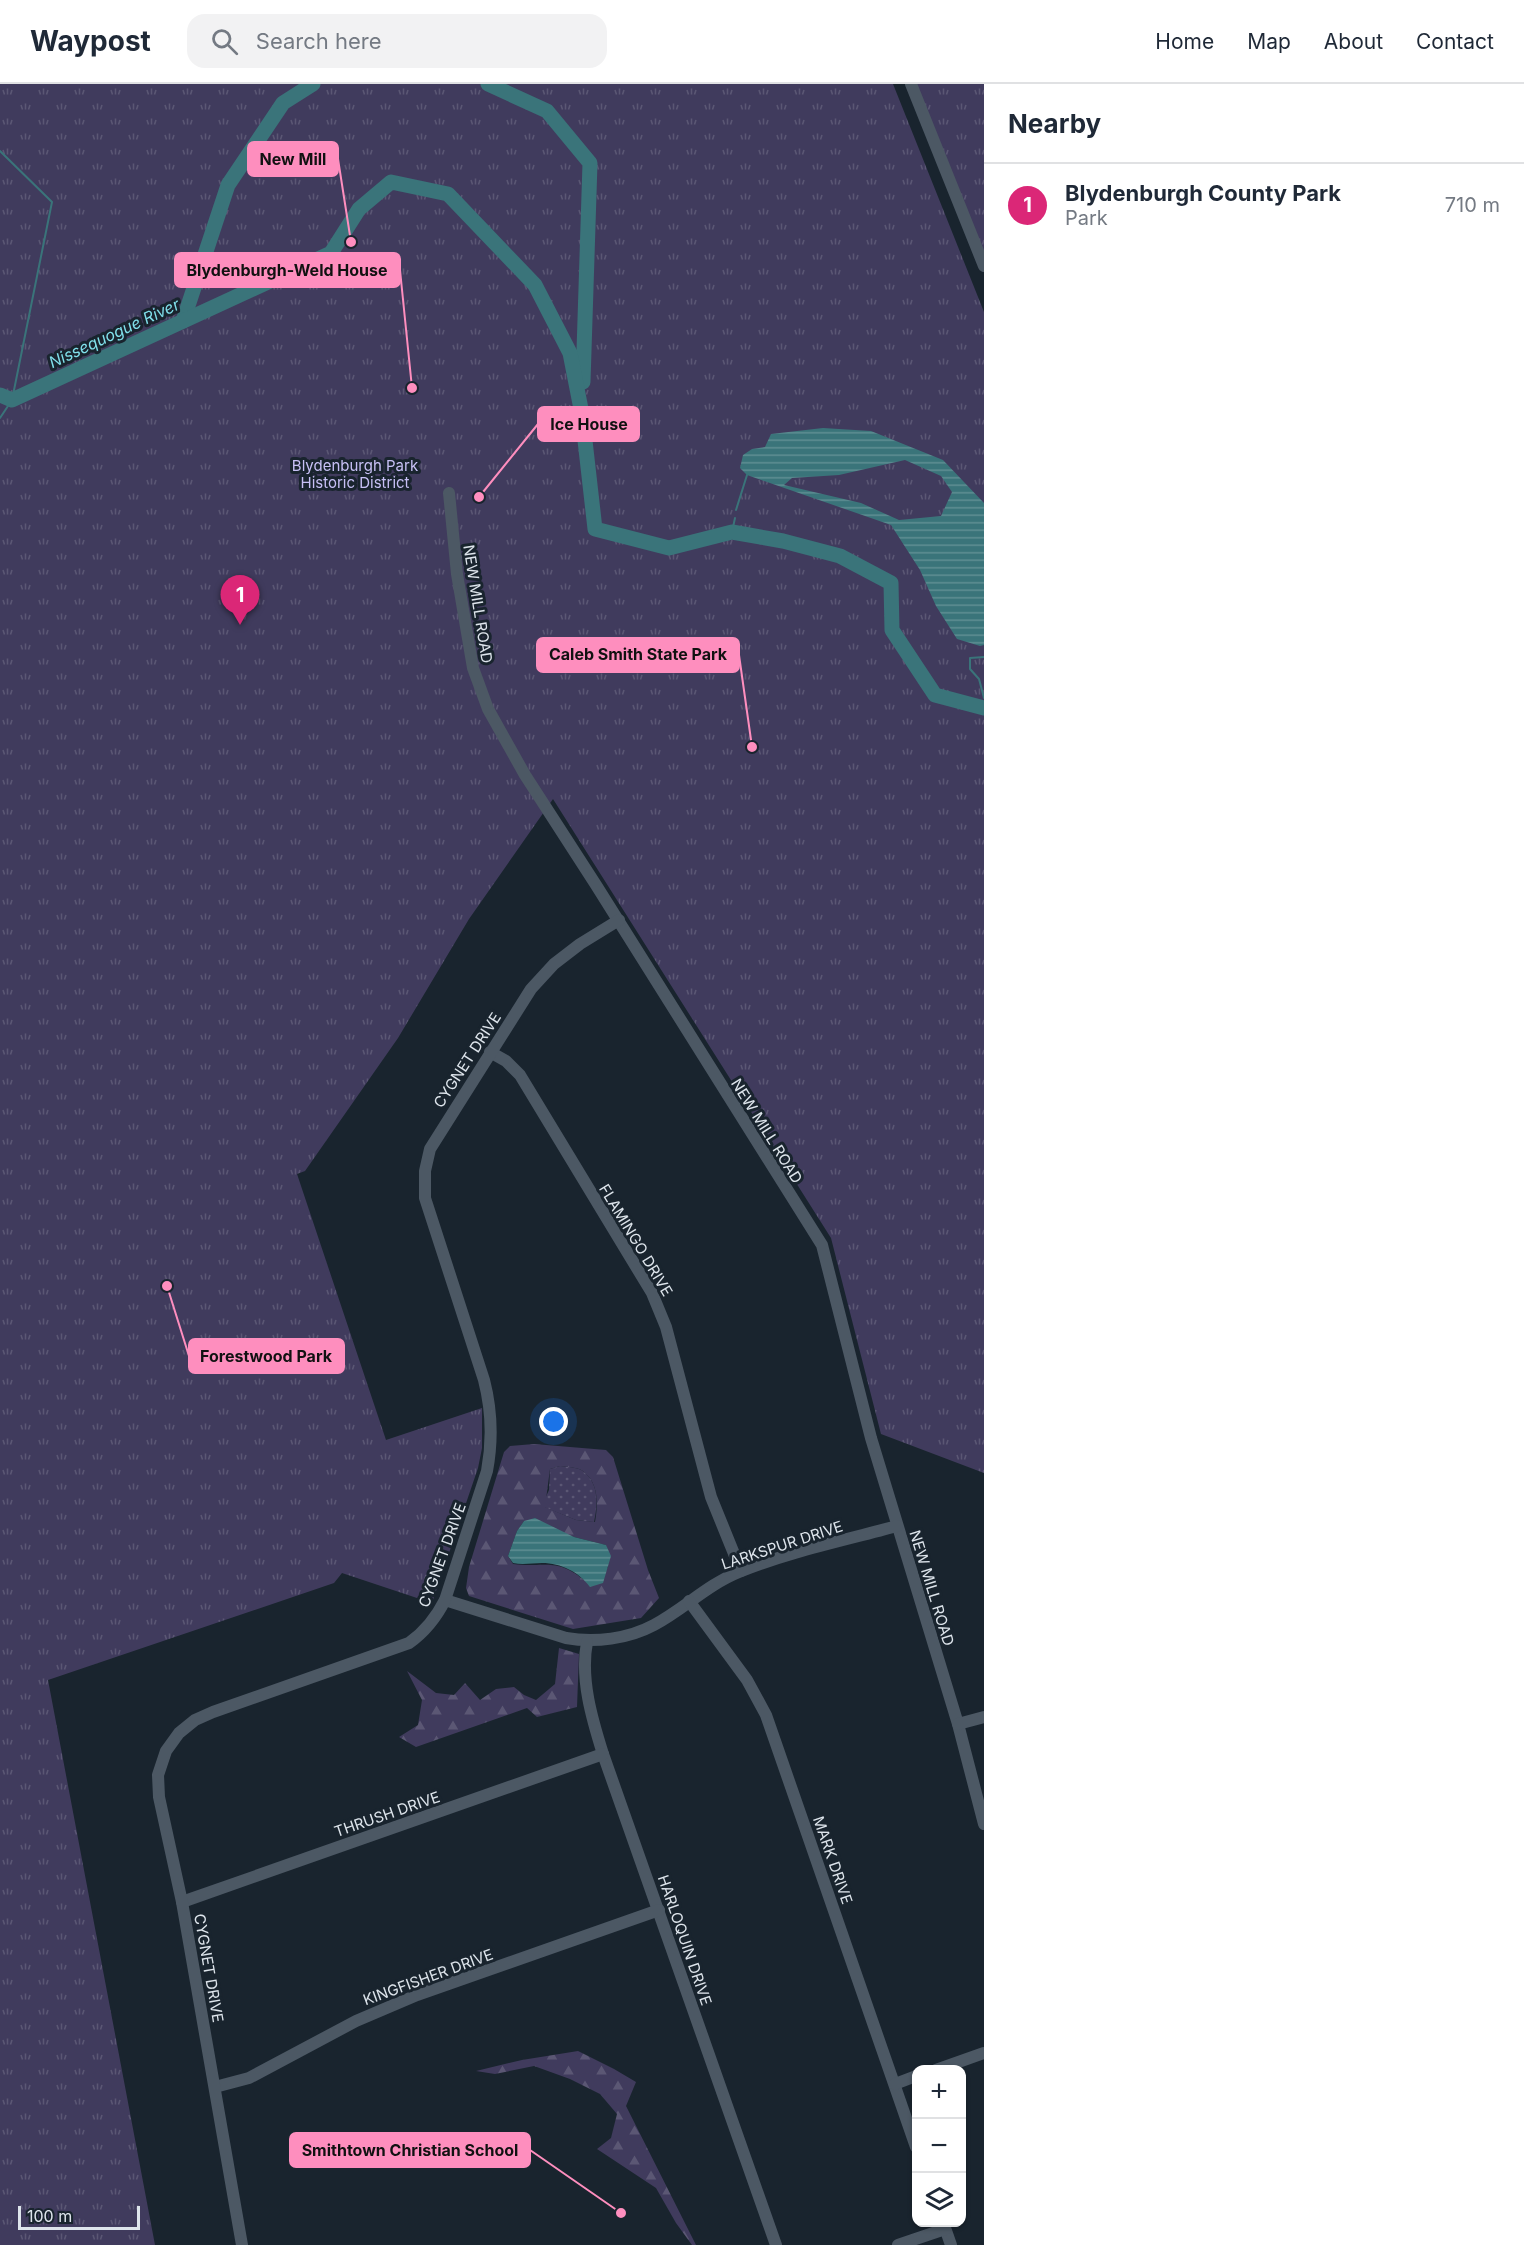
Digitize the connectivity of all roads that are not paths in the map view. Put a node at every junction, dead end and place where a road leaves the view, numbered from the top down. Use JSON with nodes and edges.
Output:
{"nodes":[{"id":1,"x":911,"y":84,"type":"edge"},
{"id":2,"x":984,"y":266,"type":"edge"},
{"id":3,"x":449,"y":492,"type":"dead end"},
{"id":4,"x":619,"y":920,"type":"junction"},
{"id":5,"x":490,"y":1052,"type":"junction"},
{"id":6,"x":897,"y":1526,"type":"junction"},
{"id":7,"x":741,"y":1571,"type":"junction"},
{"id":8,"x":445,"y":1600,"type":"junction"},
{"id":9,"x":688,"y":1601,"type":"junction"},
{"id":10,"x":587,"y":1642,"type":"junction"},
{"id":11,"x":984,"y":1717,"type":"edge"},
{"id":12,"x":958,"y":1724,"type":"junction"},
{"id":13,"x":603,"y":1754,"type":"junction"},
{"id":14,"x":984,"y":1824,"type":"edge"},
{"id":15,"x":182,"y":1902,"type":"junction"},
{"id":16,"x":659,"y":1910,"type":"junction"},
{"id":17,"x":984,"y":2053,"type":"edge"},
{"id":18,"x":950,"y":2065,"type":"edge"},
{"id":19,"x":912,"y":2078,"type":"edge"},
{"id":20,"x":895,"y":2084,"type":"junction"},
{"id":21,"x":215,"y":2087,"type":"junction"},
{"id":22,"x":912,"y":2134,"type":"edge"},
{"id":23,"x":942,"y":2227,"type":"edge"},
{"id":24,"x":944,"y":2227,"type":"edge"},
{"id":25,"x":242,"y":2245,"type":"edge"},
{"id":26,"x":776,"y":2245,"type":"edge"},
{"id":27,"x":898,"y":2245,"type":"edge"},
{"id":28,"x":951,"y":2245,"type":"edge"}],
"edges":[{"from":1,"to":2,"type":"street"},
{"from":3,"to":4,"type":"street","name":"NEW MILL ROAD"},
{"from":4,"to":5,"type":"street","name":"CYGNET DRIVE"},
{"from":4,"to":6,"type":"street","name":"NEW MILL ROAD"},
{"from":5,"to":7,"type":"street","name":"FLAMINGO DRIVE"},
{"from":5,"to":8,"type":"street","name":"CYGNET DRIVE"},
{"from":6,"to":7,"type":"street","name":"LARKSPUR DRIVE"},
{"from":6,"to":12,"type":"street","name":"NEW MILL ROAD"},
{"from":7,"to":9,"type":"street","name":"LARKSPUR DRIVE"},
{"from":8,"to":10,"type":"street","name":"LARKSPUR DRIVE"},
{"from":8,"to":15,"type":"street","name":"CYGNET DRIVE"},
{"from":9,"to":10,"type":"street","name":"LARKSPUR DRIVE"},
{"from":9,"to":20,"type":"street","name":"MARK DRIVE"},
{"from":10,"to":13,"type":"street","name":"HARLOQUIN DRIVE"},
{"from":11,"to":12,"type":"street"},
{"from":12,"to":14,"type":"street","name":"NEW MILL ROAD"},
{"from":13,"to":15,"type":"street","name":"THRUSH DRIVE"},
{"from":13,"to":16,"type":"street","name":"HARLOQUIN DRIVE"},
{"from":15,"to":21,"type":"street","name":"CYGNET DRIVE"},
{"from":16,"to":21,"type":"street","name":"KINGFISHER DRIVE"},
{"from":16,"to":26,"type":"street","name":"HARLOQUIN DRIVE"},
{"from":17,"to":18,"type":"street"},
{"from":19,"to":20,"type":"street"},
{"from":20,"to":22,"type":"street","name":"MARK DRIVE"},
{"from":21,"to":25,"type":"street","name":"CYGNET DRIVE"},
{"from":23,"to":27,"type":"street"},
{"from":24,"to":28,"type":"street"}]}
